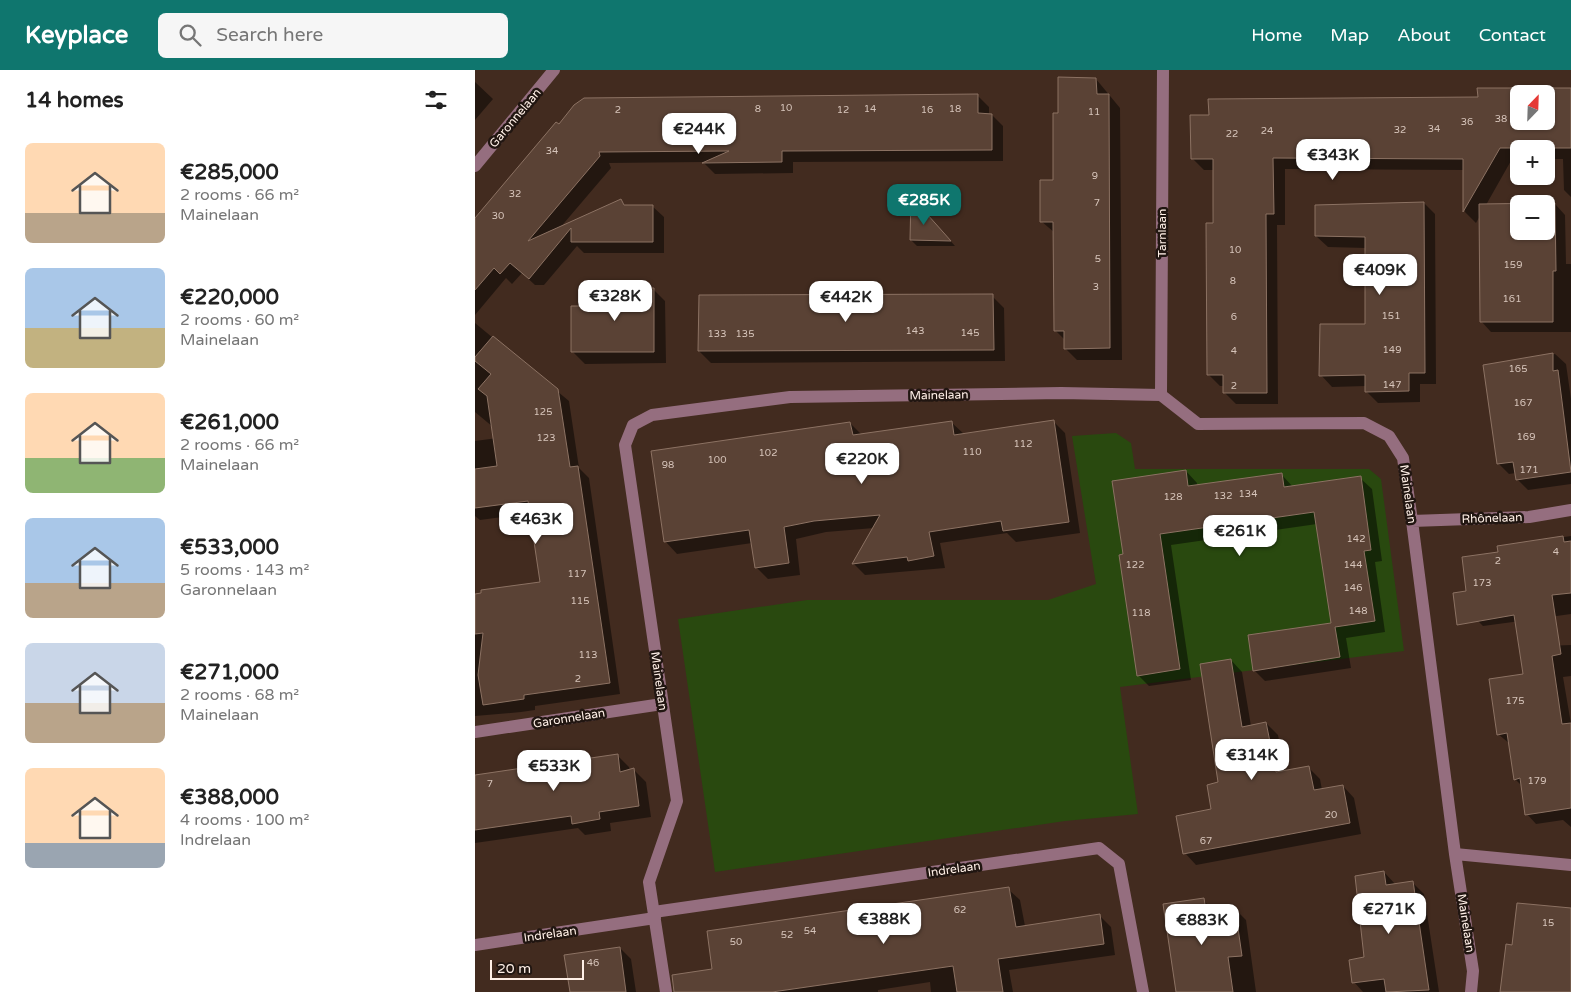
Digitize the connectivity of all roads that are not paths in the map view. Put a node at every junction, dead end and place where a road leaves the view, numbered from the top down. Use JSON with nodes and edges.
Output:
{"nodes":[{"id":1,"x":554,"y":70,"type":"edge"},
{"id":2,"x":1163,"y":70,"type":"edge"},
{"id":3,"x":475,"y":166,"type":"edge"},
{"id":4,"x":1161,"y":396,"type":"junction"},
{"id":5,"x":1571,"y":510,"type":"edge"},
{"id":6,"x":1412,"y":521,"type":"junction"},
{"id":7,"x":662,"y":704,"type":"junction"},
{"id":8,"x":475,"y":732,"type":"edge"},
{"id":9,"x":1455,"y":854,"type":"junction"},
{"id":10,"x":1571,"y":865,"type":"edge"},
{"id":11,"x":654,"y":915,"type":"junction"},
{"id":12,"x":475,"y":945,"type":"edge"},
{"id":13,"x":666,"y":992,"type":"edge"},
{"id":14,"x":1143,"y":992,"type":"edge"},
{"id":15,"x":1471,"y":992,"type":"edge"}],
"edges":[{"from":1,"to":3,"type":"street","name":"Garonnelaan"},
{"from":2,"to":4,"type":"street","name":"Tarnlaan"},
{"from":4,"to":6,"type":"street","name":"Mainelaan"},
{"from":4,"to":7,"type":"street","name":"Mainelaan"},
{"from":5,"to":6,"type":"street","name":"Rhônelaan"},
{"from":6,"to":9,"type":"street","name":"Mainelaan"},
{"from":7,"to":8,"type":"street","name":"Garonnelaan"},
{"from":7,"to":11,"type":"street","name":"Mainelaan"},
{"from":9,"to":10,"type":"street"},
{"from":9,"to":15,"type":"street","name":"Mainelaan"},
{"from":11,"to":12,"type":"street","name":"Indrelaan"},
{"from":11,"to":13,"type":"street","name":"Mainelaan"},
{"from":11,"to":14,"type":"street","name":"Indrelaan"}]}
